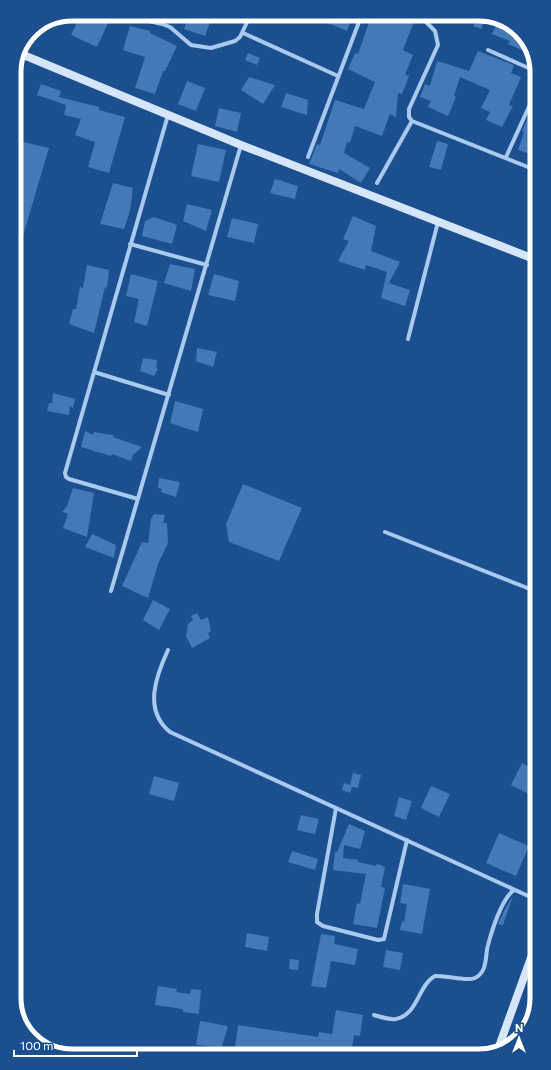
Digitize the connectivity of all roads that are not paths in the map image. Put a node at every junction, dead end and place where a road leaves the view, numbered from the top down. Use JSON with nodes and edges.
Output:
{"nodes":[{"id":1,"x":149,"y":21,"type":"edge"},
{"id":2,"x":248,"y":21,"type":"edge"},
{"id":3,"x":359,"y":21,"type":"edge"},
{"id":4,"x":425,"y":21,"type":"edge"},
{"id":5,"x":243,"y":34,"type":"junction"},
{"id":6,"x":488,"y":50,"type":"dead end"},
{"id":7,"x":24,"y":55,"type":"edge"},
{"id":8,"x":530,"y":69,"type":"edge"},
{"id":9,"x":338,"y":76,"type":"junction"},
{"id":10,"x":530,"y":105,"type":"edge"},
{"id":11,"x":168,"y":114,"type":"junction"},
{"id":12,"x":412,"y":121,"type":"junction"},
{"id":13,"x":241,"y":145,"type":"junction"},
{"id":14,"x":308,"y":157,"type":"dead end"},
{"id":15,"x":506,"y":157,"type":"junction"},
{"id":16,"x":530,"y":168,"type":"edge"},
{"id":17,"x":377,"y":183,"type":"dead end"},
{"id":18,"x":438,"y":222,"type":"junction"},
{"id":19,"x":130,"y":244,"type":"junction"},
{"id":20,"x":530,"y":257,"type":"edge"},
{"id":21,"x":207,"y":265,"type":"junction"},
{"id":22,"x":408,"y":339,"type":"dead end"},
{"id":23,"x":94,"y":372,"type":"junction"},
{"id":24,"x":169,"y":395,"type":"junction"},
{"id":25,"x":138,"y":499,"type":"junction"},
{"id":26,"x":385,"y":532,"type":"dead end"},
{"id":27,"x":530,"y":589,"type":"edge"},
{"id":28,"x":112,"y":591,"type":"dead end"},
{"id":29,"x":168,"y":650,"type":"dead end"},
{"id":30,"x":336,"y":808,"type":"junction"},
{"id":31,"x":407,"y":840,"type":"junction"},
{"id":32,"x":514,"y":890,"type":"junction"},
{"id":33,"x":530,"y":897,"type":"edge"},
{"id":34,"x":530,"y":960,"type":"edge"},
{"id":35,"x":374,"y":1016,"type":"dead end"},
{"id":36,"x":500,"y":1045,"type":"edge"}],
"edges":[{"from":1,"to":5,"type":"street"},
{"from":2,"to":5,"type":"street"},
{"from":3,"to":9,"type":"street"},
{"from":4,"to":12,"type":"street"},
{"from":5,"to":9,"type":"street"},
{"from":6,"to":8,"type":"street"},
{"from":7,"to":11,"type":"street"},
{"from":9,"to":14,"type":"street"},
{"from":10,"to":15,"type":"street"},
{"from":11,"to":13,"type":"street"},
{"from":11,"to":19,"type":"street"},
{"from":12,"to":15,"type":"street"},
{"from":12,"to":17,"type":"street"},
{"from":13,"to":18,"type":"street"},
{"from":13,"to":21,"type":"street"},
{"from":15,"to":16,"type":"street"},
{"from":18,"to":20,"type":"street"},
{"from":18,"to":22,"type":"street"},
{"from":19,"to":21,"type":"street"},
{"from":19,"to":23,"type":"street"},
{"from":21,"to":24,"type":"street"},
{"from":23,"to":24,"type":"street"},
{"from":23,"to":25,"type":"street"},
{"from":24,"to":25,"type":"street"},
{"from":25,"to":28,"type":"street"},
{"from":26,"to":27,"type":"street"},
{"from":29,"to":30,"type":"street"},
{"from":30,"to":31,"type":"street"},
{"from":30,"to":31,"type":"street"},
{"from":31,"to":32,"type":"street"},
{"from":32,"to":33,"type":"street"},
{"from":32,"to":35,"type":"street"},
{"from":34,"to":36,"type":"street"}]}
